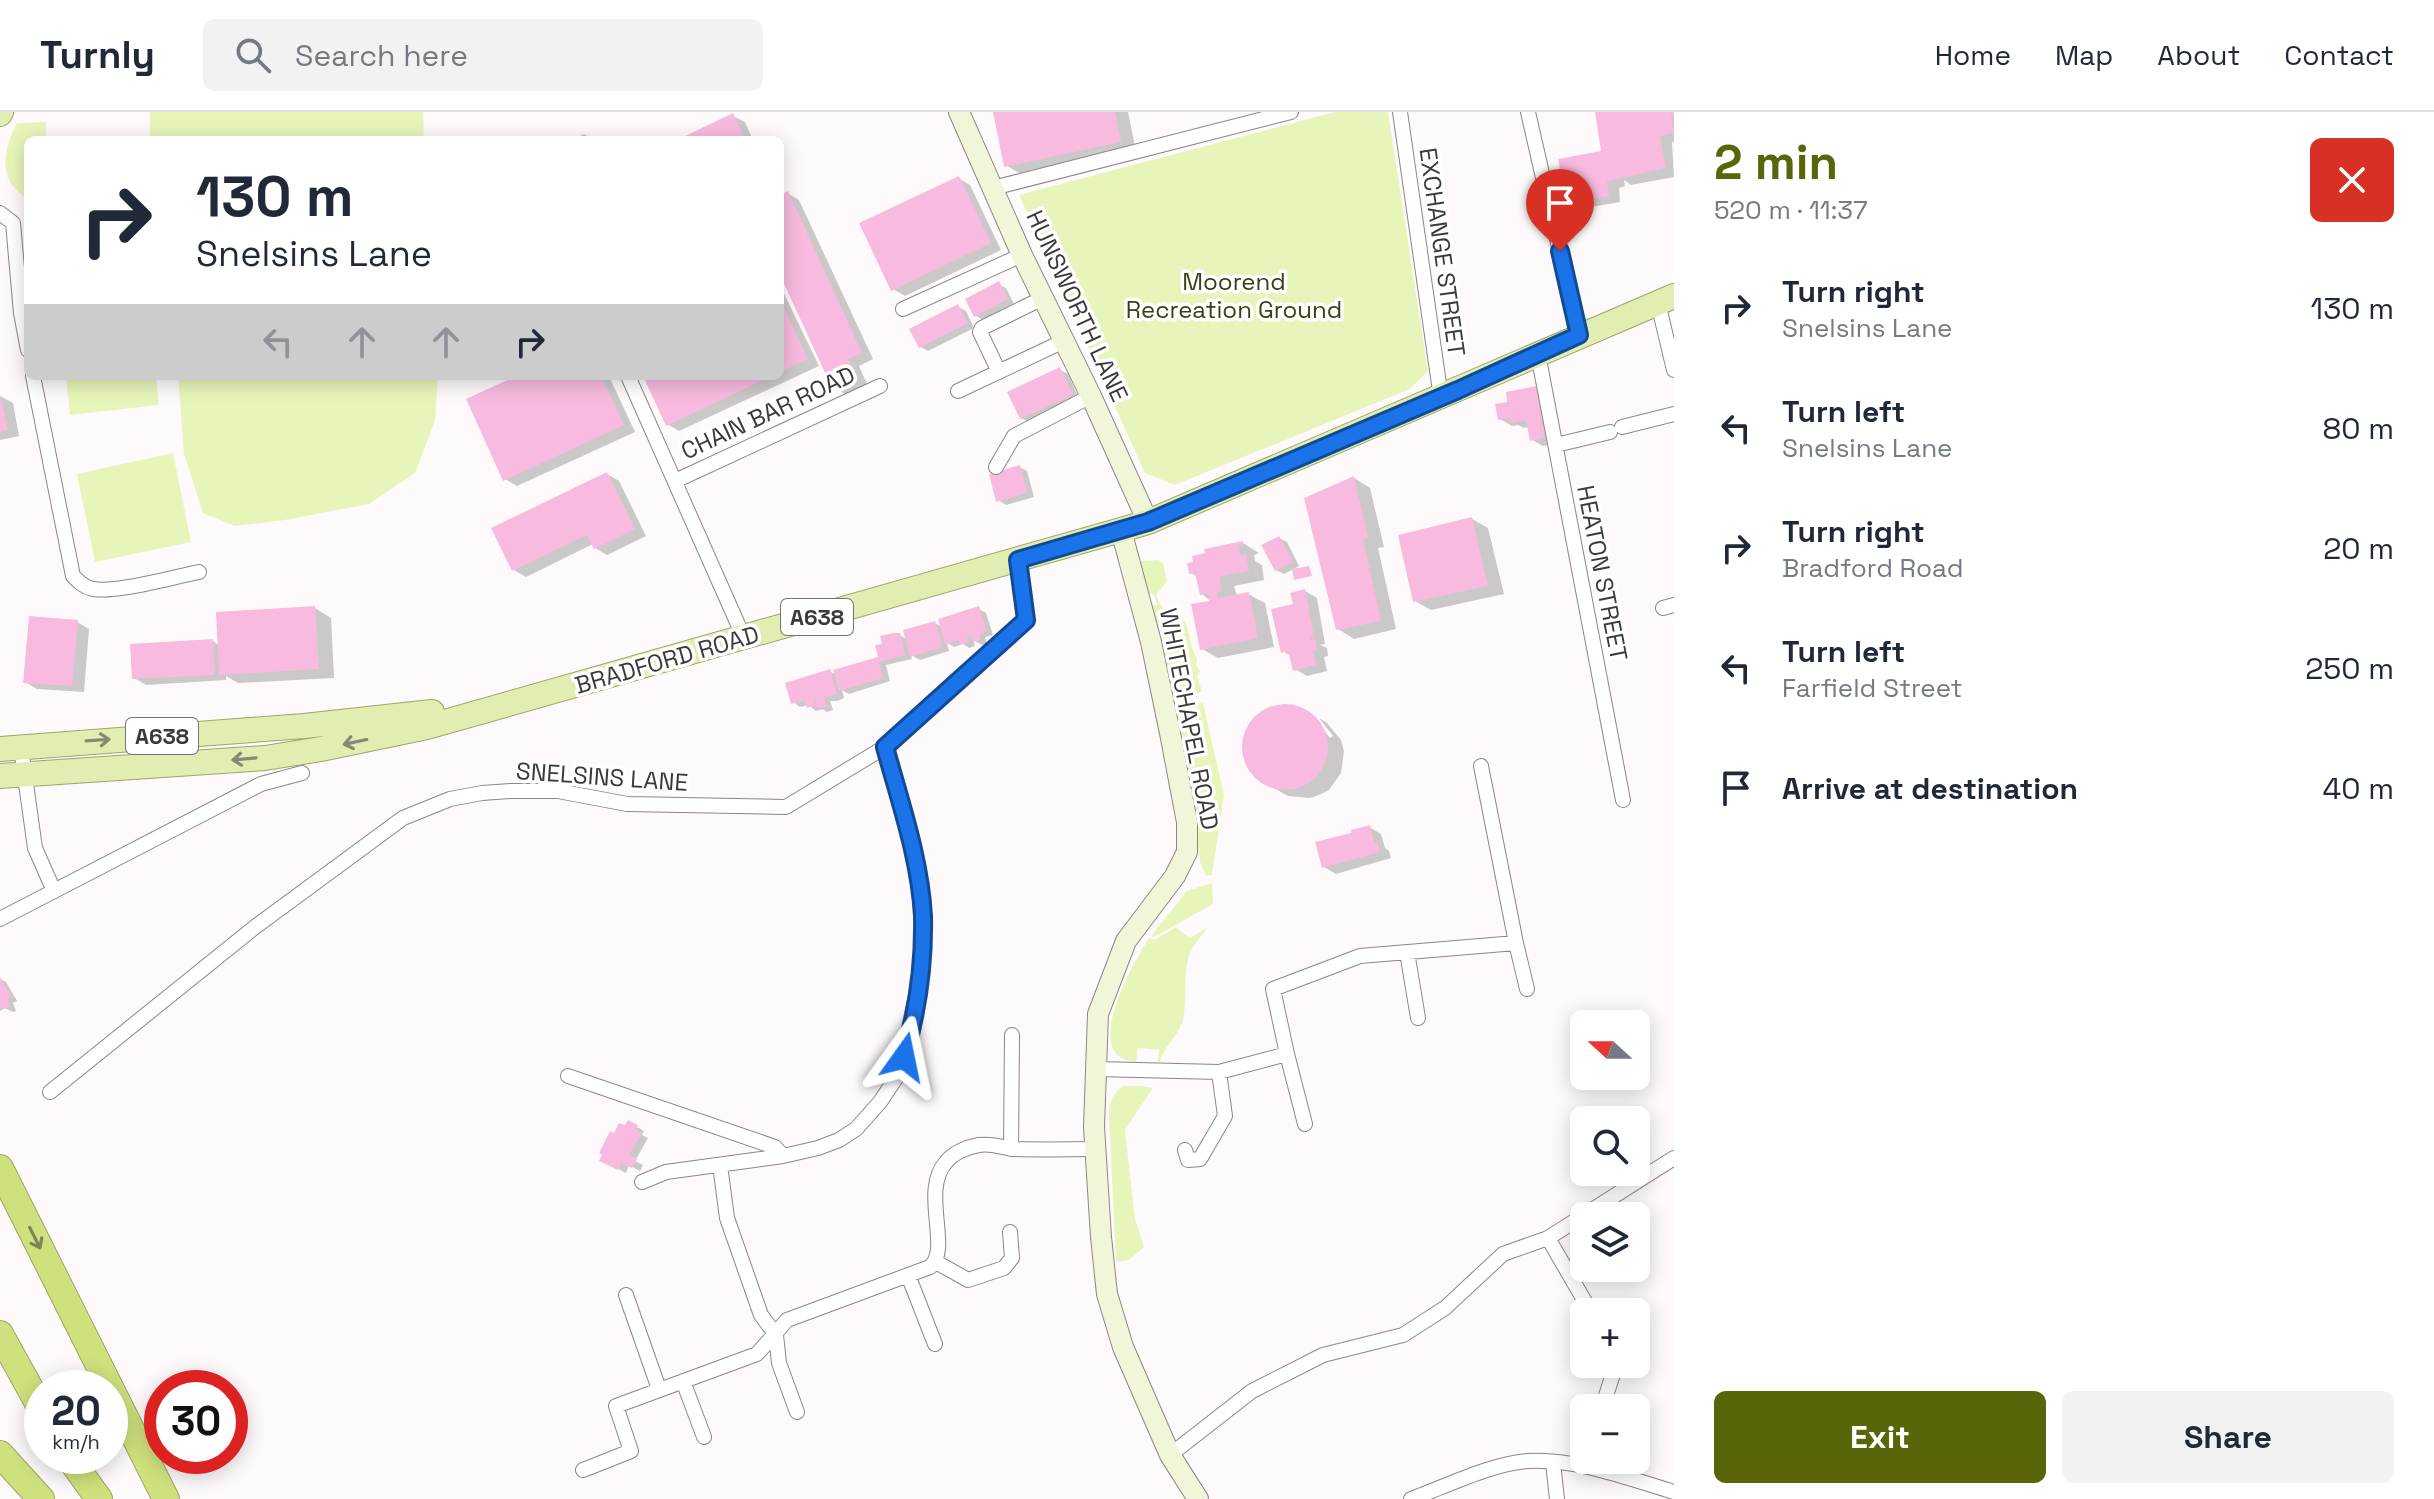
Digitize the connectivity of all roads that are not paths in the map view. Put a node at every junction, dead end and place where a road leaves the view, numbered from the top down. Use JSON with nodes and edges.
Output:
{"nodes":[{"id":1,"x":959,"y":112,"type":"edge"},
{"id":2,"x":1291,"y":112,"type":"edge"},
{"id":3,"x":1400,"y":112,"type":"edge"},
{"id":4,"x":1528,"y":112,"type":"edge"},
{"id":5,"x":993,"y":188,"type":"junction"},
{"id":6,"x":0,"y":213,"type":"edge"},
{"id":7,"x":1022,"y":255,"type":"junction"},
{"id":8,"x":1043,"y":298,"type":"junction"},
{"id":9,"x":1666,"y":299,"type":"edge"},
{"id":10,"x":903,"y":309,"type":"dead end"},
{"id":11,"x":24,"y":329,"type":"edge"},
{"id":12,"x":1579,"y":335,"type":"junction"},
{"id":13,"x":1064,"y":341,"type":"junction"},
{"id":14,"x":1538,"y":354,"type":"junction"},
{"id":15,"x":1674,"y":370,"type":"edge"},
{"id":16,"x":999,"y":372,"type":"junction"},
{"id":17,"x":34,"y":380,"type":"edge"},
{"id":18,"x":630,"y":380,"type":"edge"},
{"id":19,"x":880,"y":386,"type":"dead end"},
{"id":20,"x":958,"y":391,"type":"dead end"},
{"id":21,"x":1091,"y":396,"type":"junction"},
{"id":22,"x":1441,"y":398,"type":"junction"},
{"id":23,"x":1674,"y":414,"type":"edge"},
{"id":24,"x":1556,"y":445,"type":"junction"},
{"id":25,"x":996,"y":467,"type":"dead end"},
{"id":26,"x":675,"y":481,"type":"junction"},
{"id":27,"x":1148,"y":522,"type":"junction"},
{"id":28,"x":1121,"y":530,"type":"junction"},
{"id":29,"x":1018,"y":560,"type":"junction"},
{"id":30,"x":199,"y":572,"type":"dead end"},
{"id":31,"x":744,"y":638,"type":"junction"},
{"id":32,"x":512,"y":704,"type":"junction"},
{"id":33,"x":885,"y":747,"type":"junction"},
{"id":34,"x":10,"y":749,"type":"edge"},
{"id":35,"x":1481,"y":766,"type":"dead end"},
{"id":36,"x":302,"y":773,"type":"dead end"},
{"id":37,"x":12,"y":776,"type":"edge"},
{"id":38,"x":1623,"y":800,"type":"dead end"},
{"id":39,"x":54,"y":891,"type":"junction"},
{"id":40,"x":0,"y":919,"type":"edge"},
{"id":41,"x":1516,"y":943,"type":"junction"},
{"id":42,"x":1407,"y":952,"type":"junction"},
{"id":43,"x":1527,"y":989,"type":"dead end"},
{"id":44,"x":1418,"y":1018,"type":"dead end"},
{"id":45,"x":1012,"y":1035,"type":"dead end"},
{"id":46,"x":1287,"y":1054,"type":"junction"},
{"id":47,"x":1096,"y":1069,"type":"junction"},
{"id":48,"x":1219,"y":1072,"type":"junction"},
{"id":49,"x":568,"y":1076,"type":"dead end"},
{"id":50,"x":50,"y":1092,"type":"dead end"},
{"id":51,"x":1305,"y":1124,"type":"dead end"},
{"id":52,"x":1011,"y":1149,"type":"junction"},
{"id":53,"x":1096,"y":1149,"type":"junction"},
{"id":54,"x":1185,"y":1150,"type":"dead end"},
{"id":55,"x":783,"y":1156,"type":"junction"},
{"id":56,"x":1674,"y":1158,"type":"edge"},
{"id":57,"x":720,"y":1165,"type":"junction"},
{"id":58,"x":0,"y":1168,"type":"edge"},
{"id":59,"x":642,"y":1182,"type":"dead end"},
{"id":60,"x":1010,"y":1232,"type":"dead end"},
{"id":61,"x":1548,"y":1238,"type":"junction"},
{"id":62,"x":936,"y":1262,"type":"junction"},
{"id":63,"x":908,"y":1275,"type":"junction"},
{"id":64,"x":626,"y":1295,"type":"dead end"},
{"id":65,"x":1583,"y":1298,"type":"edge"},
{"id":66,"x":0,"y":1334,"type":"edge"},
{"id":67,"x":776,"y":1335,"type":"junction"},
{"id":68,"x":935,"y":1344,"type":"dead end"},
{"id":69,"x":24,"y":1377,"type":"edge"},
{"id":70,"x":683,"y":1381,"type":"junction"},
{"id":71,"x":659,"y":1389,"type":"junction"},
{"id":72,"x":797,"y":1412,"type":"dead end"},
{"id":73,"x":704,"y":1437,"type":"dead end"},
{"id":74,"x":0,"y":1454,"type":"edge"},
{"id":75,"x":1170,"y":1455,"type":"junction"},
{"id":76,"x":1570,"y":1460,"type":"edge"},
{"id":77,"x":1553,"y":1463,"type":"junction"},
{"id":78,"x":583,"y":1470,"type":"dead end"},
{"id":79,"x":81,"y":1474,"type":"edge"},
{"id":80,"x":1625,"y":1474,"type":"edge"},
{"id":81,"x":1674,"y":1492,"type":"edge"},
{"id":82,"x":41,"y":1499,"type":"edge"},
{"id":83,"x":99,"y":1499,"type":"edge"},
{"id":84,"x":166,"y":1499,"type":"edge"},
{"id":85,"x":1198,"y":1499,"type":"edge"},
{"id":86,"x":1411,"y":1499,"type":"edge"},
{"id":87,"x":1557,"y":1499,"type":"edge"}],
"edges":[{"from":1,"to":5,"type":"street","name":"HUNSWORTH LANE"},
{"from":2,"to":5,"type":"street"},
{"from":3,"to":22,"type":"street","name":"EXCHANGE STREET"},
{"from":4,"to":12,"type":"street"},
{"from":5,"to":7,"type":"street","name":"HUNSWORTH LANE"},
{"from":6,"to":11,"type":"street"},
{"from":7,"to":8,"type":"street","name":"HUNSWORTH LANE"},
{"from":7,"to":10,"type":"street"},
{"from":8,"to":13,"type":"street","name":"HUNSWORTH LANE"},
{"from":8,"to":16,"type":"street"},
{"from":9,"to":12,"type":"main road","name":"BRADFORD ROAD","number":"A638"},
{"from":9,"to":15,"type":"street"},
{"from":12,"to":14,"type":"main road","name":"BRADFORD ROAD","number":"A638"},
{"from":13,"to":16,"type":"street"},
{"from":13,"to":21,"type":"street","name":"HUNSWORTH LANE"},
{"from":14,"to":22,"type":"main road","name":"BRADFORD ROAD","number":"A638"},
{"from":14,"to":24,"type":"street","name":"HEATON STREET"},
{"from":16,"to":20,"type":"street"},
{"from":17,"to":30,"type":"street"},
{"from":18,"to":26,"type":"street","name":"CHAIN BAR ROAD"},
{"from":19,"to":26,"type":"street","name":"CHAIN BAR ROAD"},
{"from":21,"to":25,"type":"street"},
{"from":21,"to":27,"type":"street","name":"HUNSWORTH LANE"},
{"from":22,"to":27,"type":"main road","name":"BRADFORD ROAD","number":"A638"},
{"from":23,"to":24,"type":"street"},
{"from":24,"to":38,"type":"street","name":"HEATON STREET"},
{"from":26,"to":31,"type":"street","name":"CHAIN BAR ROAD"},
{"from":27,"to":28,"type":"main road","name":"BRADFORD ROAD","number":"A638"},
{"from":28,"to":29,"type":"main road","name":"BRADFORD ROAD","number":"A638"},
{"from":28,"to":47,"type":"street","name":"WHITECHAPEL ROAD"},
{"from":29,"to":31,"type":"main road","name":"BRADFORD ROAD","number":"A638"},
{"from":29,"to":33,"type":"street","name":"SNELSINS LANE"},
{"from":31,"to":32,"type":"main road","name":"BRADFORD ROAD","number":"A638"},
{"from":34,"to":32,"type":"main road","name":"BRADFORD ROAD","number":"A638","one_way":true},
{"from":32,"to":37,"type":"main road","name":"BRADFORD ROAD","one_way":true},
{"from":33,"to":50,"type":"street","name":"SNELSINS LANE"},
{"from":33,"to":55,"type":"street"},
{"from":34,"to":37,"type":"street","name":"BRADFORD ROAD"},
{"from":35,"to":41,"type":"street"},
{"from":36,"to":39,"type":"street"},
{"from":37,"to":39,"type":"street","name":"BRADFORD ROAD"},
{"from":39,"to":40,"type":"street"},
{"from":41,"to":42,"type":"street"},
{"from":41,"to":43,"type":"street"},
{"from":42,"to":44,"type":"street"},
{"from":42,"to":46,"type":"street"},
{"from":45,"to":52,"type":"street"},
{"from":46,"to":48,"type":"street"},
{"from":46,"to":51,"type":"street"},
{"from":47,"to":48,"type":"street"},
{"from":47,"to":53,"type":"street","name":"WHITECHAPEL ROAD"},
{"from":48,"to":54,"type":"street"},
{"from":49,"to":55,"type":"street"},
{"from":52,"to":53,"type":"street"},
{"from":52,"to":62,"type":"street"},
{"from":53,"to":75,"type":"street","name":"WHITECHAPEL ROAD"},
{"from":55,"to":57,"type":"street"},
{"from":56,"to":61,"type":"street"},
{"from":57,"to":59,"type":"street"},
{"from":57,"to":67,"type":"street"},
{"from":58,"to":84,"type":"highway","one_way":true},
{"from":60,"to":62,"type":"street"},
{"from":61,"to":65,"type":"street"},
{"from":61,"to":75,"type":"street"},
{"from":62,"to":63,"type":"street"},
{"from":63,"to":67,"type":"street"},
{"from":63,"to":68,"type":"street"},
{"from":64,"to":71,"type":"street"},
{"from":66,"to":69,"type":"highway"},
{"from":67,"to":70,"type":"street"},
{"from":67,"to":72,"type":"street"},
{"from":70,"to":71,"type":"street"},
{"from":70,"to":73,"type":"street"},
{"from":71,"to":78,"type":"street"},
{"from":74,"to":82,"type":"highway"},
{"from":75,"to":85,"type":"street","name":"WHITECHAPEL ROAD"},
{"from":76,"to":77,"type":"street"},
{"from":77,"to":86,"type":"street"},
{"from":77,"to":87,"type":"street"},
{"from":79,"to":83,"type":"highway"},
{"from":80,"to":81,"type":"street"}]}
